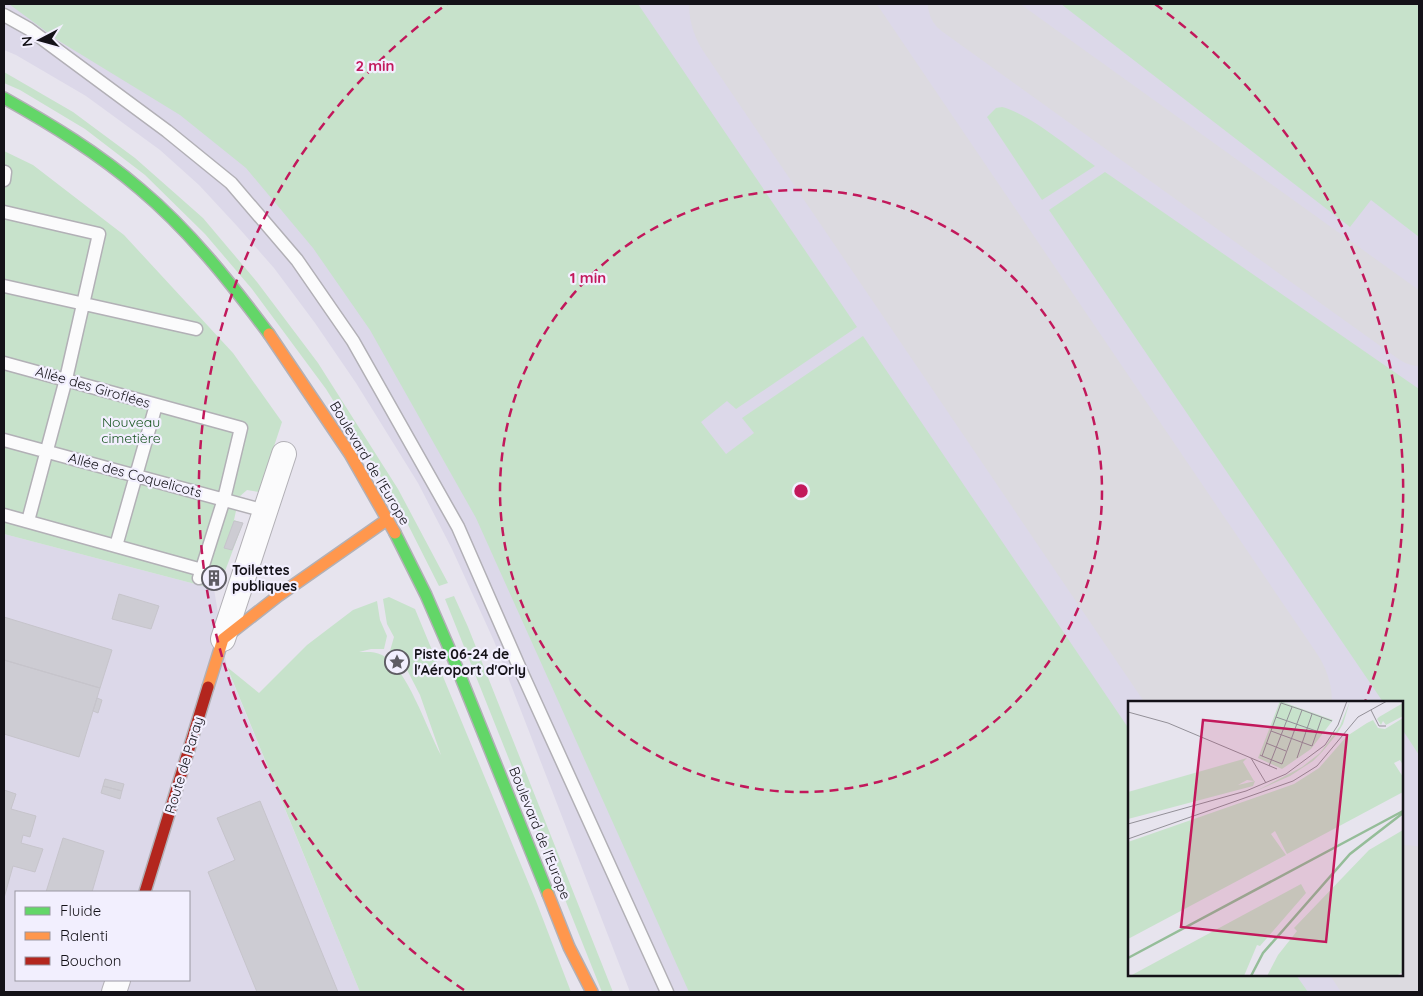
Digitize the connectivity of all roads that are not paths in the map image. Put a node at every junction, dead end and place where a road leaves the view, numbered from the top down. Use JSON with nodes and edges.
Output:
{"nodes":[{"id":1,"x":4,"y":16,"type":"edge"},
{"id":2,"x":4,"y":98,"type":"edge"},
{"id":3,"x":4,"y":212,"type":"edge"},
{"id":4,"x":4,"y":286,"type":"edge"},
{"id":5,"x":83,"y":304,"type":"junction"},
{"id":6,"x":196,"y":329,"type":"dead end"},
{"id":7,"x":4,"y":363,"type":"edge"},
{"id":8,"x":66,"y":379,"type":"junction"},
{"id":9,"x":156,"y":405,"type":"junction"},
{"id":10,"x":4,"y":440,"type":"edge"},
{"id":11,"x":46,"y":452,"type":"junction"},
{"id":12,"x":284,"y":454,"type":"dead end"},
{"id":13,"x":136,"y":476,"type":"junction"},
{"id":14,"x":224,"y":499,"type":"junction"},
{"id":15,"x":265,"y":511,"type":"junction"},
{"id":16,"x":4,"y":515,"type":"edge"},
{"id":17,"x":388,"y":519,"type":"junction"},
{"id":18,"x":28,"y":521,"type":"junction"},
{"id":19,"x":116,"y":546,"type":"junction"},
{"id":20,"x":223,"y":639,"type":"junction"},
{"id":21,"x":145,"y":891,"type":"edge"},
{"id":22,"x":570,"y":947,"type":"junction"},
{"id":23,"x":582,"y":992,"type":"edge"},
{"id":24,"x":592,"y":992,"type":"edge"},
{"id":25,"x":667,"y":992,"type":"edge"}],
"edges":[{"from":1,"to":25,"type":"lane"},
{"from":2,"to":17,"type":"main road","name":"Boulevard de l'Europe"},
{"from":3,"to":5,"type":"lane"},
{"from":4,"to":5,"type":"lane"},
{"from":5,"to":6,"type":"lane"},
{"from":5,"to":8,"type":"lane"},
{"from":7,"to":8,"type":"lane","name":"Allée des Giroflées"},
{"from":8,"to":9,"type":"lane","name":"Allée des Giroflées"},
{"from":8,"to":11,"type":"lane"},
{"from":9,"to":13,"type":"lane"},
{"from":9,"to":14,"type":"lane","name":"Allée des Giroflées"},
{"from":10,"to":11,"type":"lane","name":"Allée des Coquelicots"},
{"from":11,"to":13,"type":"lane","name":"Allée des Coquelicots"},
{"from":11,"to":18,"type":"lane"},
{"from":12,"to":15,"type":"street","name":"Route de Paray"},
{"from":13,"to":14,"type":"lane","name":"Allée des Coquelicots"},
{"from":13,"to":19,"type":"lane"},
{"from":14,"to":15,"type":"lane","name":"Allée des Coquelicots"},
{"from":14,"to":19,"type":"lane","name":"Allée des Giroflées"},
{"from":15,"to":20,"type":"street","name":"Route de Paray"},
{"from":16,"to":18,"type":"lane","name":"Allée des Giroflées"},
{"from":17,"to":20,"type":"main road"},
{"from":17,"to":22,"type":"main road","name":"Boulevard de l'Europe"},
{"from":18,"to":19,"type":"lane","name":"Allée des Giroflées"},
{"from":20,"to":21,"type":"main road","name":"Route de Paray"},
{"from":22,"to":23,"type":"main road","name":"Boulevard de l'Europe"},
{"from":22,"to":24,"type":"main road","name":"Boulevard de l'Europe"}]}
